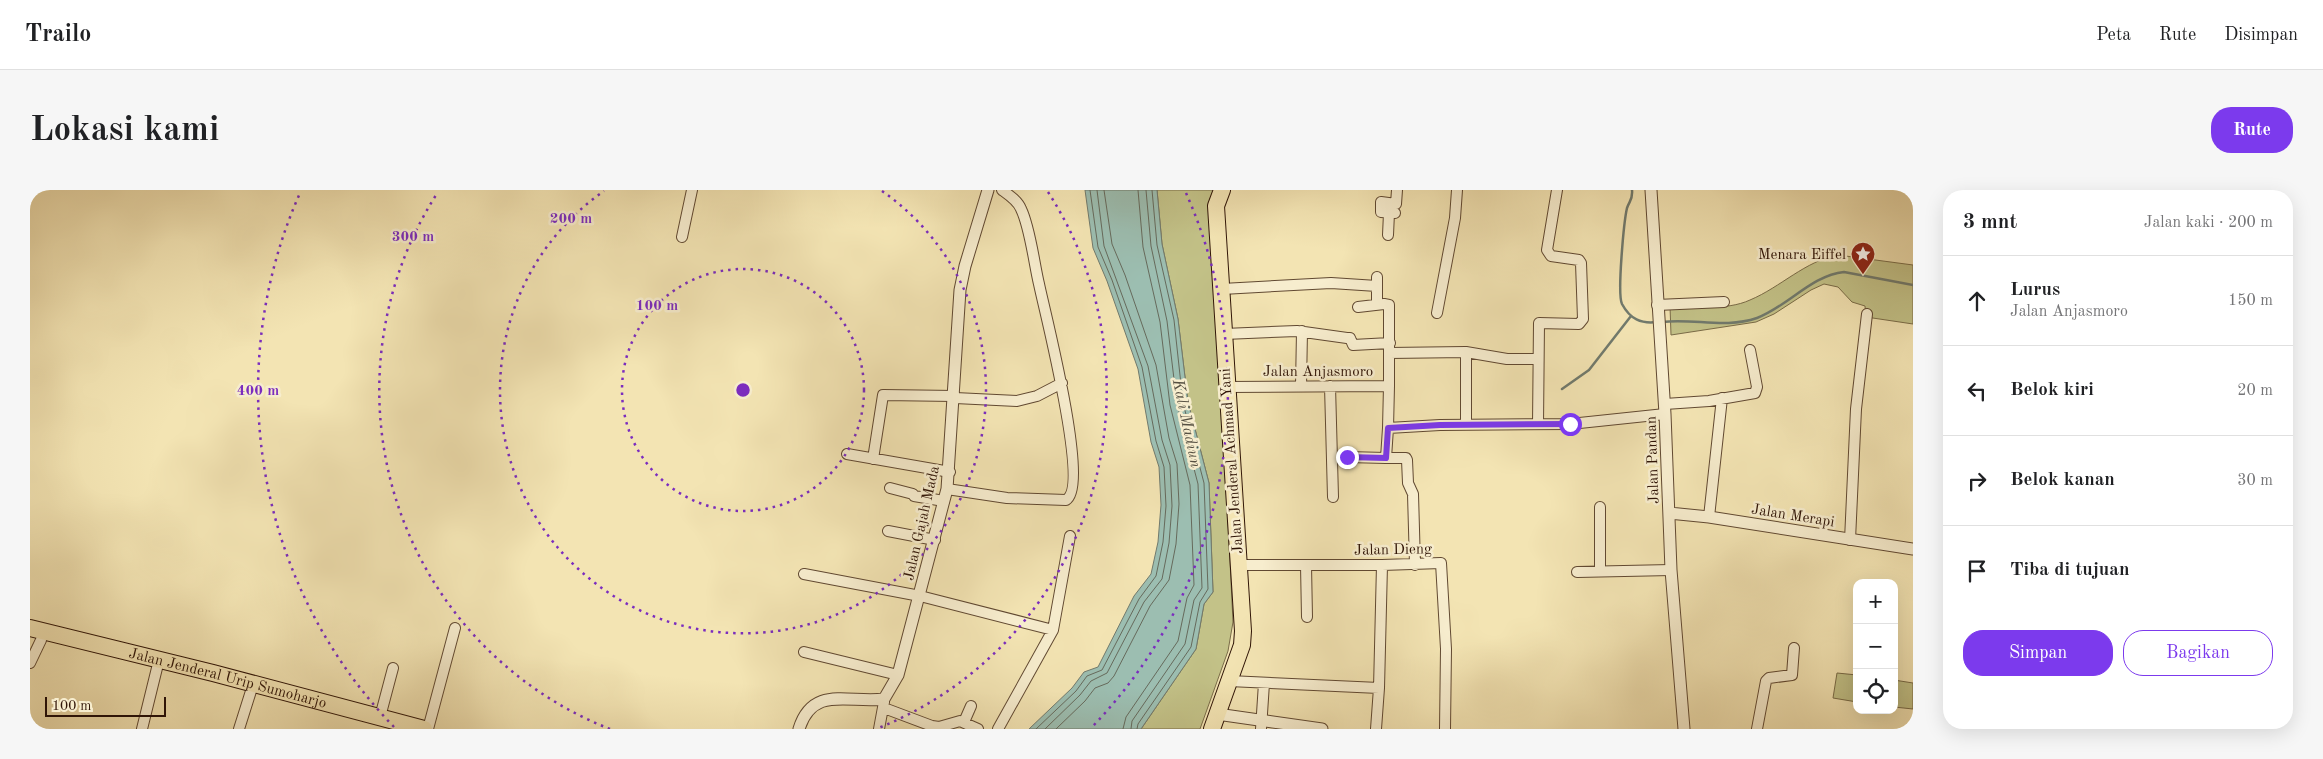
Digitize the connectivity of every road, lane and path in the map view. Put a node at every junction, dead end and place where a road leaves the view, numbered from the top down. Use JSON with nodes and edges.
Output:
{"nodes":[{"id":1,"x":692,"y":190,"type":"edge"},
{"id":2,"x":987,"y":190,"type":"edge"},
{"id":3,"x":1002,"y":190,"type":"edge"},
{"id":4,"x":1222,"y":190,"type":"edge"},
{"id":5,"x":1397,"y":190,"type":"edge"},
{"id":6,"x":1457,"y":190,"type":"edge"},
{"id":7,"x":1557,"y":190,"type":"edge"},
{"id":8,"x":1651,"y":190,"type":"edge"},
{"id":9,"x":1388,"y":235,"type":"dead end"},
{"id":10,"x":682,"y":237,"type":"dead end"},
{"id":11,"x":1222,"y":289,"type":"junction"},
{"id":12,"x":1724,"y":302,"type":"dead end"},
{"id":13,"x":1377,"y":304,"type":"junction"},
{"id":14,"x":1657,"y":305,"type":"junction"},
{"id":15,"x":1358,"y":307,"type":"dead end"},
{"id":16,"x":1437,"y":313,"type":"dead end"},
{"id":17,"x":1867,"y":314,"type":"dead end"},
{"id":18,"x":1302,"y":331,"type":"junction"},
{"id":19,"x":1224,"y":334,"type":"junction"},
{"id":20,"x":1390,"y":348,"type":"junction"},
{"id":21,"x":1750,"y":350,"type":"dead end"},
{"id":22,"x":1466,"y":352,"type":"junction"},
{"id":23,"x":1538,"y":359,"type":"junction"},
{"id":24,"x":1062,"y":383,"type":"junction"},
{"id":25,"x":1301,"y":386,"type":"junction"},
{"id":26,"x":1330,"y":386,"type":"junction"},
{"id":27,"x":1389,"y":386,"type":"junction"},
{"id":28,"x":1227,"y":387,"type":"junction"},
{"id":29,"x":955,"y":397,"type":"junction"},
{"id":30,"x":1717,"y":400,"type":"junction"},
{"id":31,"x":1665,"y":409,"type":"junction"},
{"id":32,"x":1538,"y":424,"type":"junction"},
{"id":33,"x":1466,"y":425,"type":"junction"},
{"id":34,"x":1388,"y":428,"type":"junction"},
{"id":35,"x":847,"y":454,"type":"dead end"},
{"id":36,"x":1347,"y":457,"type":"dead end"},
{"id":37,"x":874,"y":458,"type":"junction"},
{"id":38,"x":1386,"y":458,"type":"junction"},
{"id":39,"x":950,"y":472,"type":"junction"},
{"id":40,"x":890,"y":488,"type":"dead end"},
{"id":41,"x":948,"y":489,"type":"junction"},
{"id":42,"x":1333,"y":497,"type":"dead end"},
{"id":43,"x":944,"y":502,"type":"junction"},
{"id":44,"x":1600,"y":507,"type":"dead end"},
{"id":45,"x":1669,"y":513,"type":"junction"},
{"id":46,"x":1710,"y":517,"type":"junction"},
{"id":47,"x":888,"y":531,"type":"dead end"},
{"id":48,"x":1070,"y":536,"type":"dead end"},
{"id":49,"x":935,"y":540,"type":"junction"},
{"id":50,"x":1850,"y":540,"type":"junction"},
{"id":51,"x":1913,"y":549,"type":"edge"},
{"id":52,"x":1238,"y":565,"type":"junction"},
{"id":53,"x":1306,"y":565,"type":"junction"},
{"id":54,"x":1382,"y":565,"type":"junction"},
{"id":55,"x":1415,"y":565,"type":"junction"},
{"id":56,"x":1671,"y":570,"type":"junction"},
{"id":57,"x":1600,"y":571,"type":"junction"},
{"id":58,"x":1577,"y":572,"type":"dead end"},
{"id":59,"x":804,"y":574,"type":"dead end"},
{"id":60,"x":920,"y":596,"type":"junction"},
{"id":61,"x":1306,"y":617,"type":"dead end"},
{"id":62,"x":455,"y":628,"type":"dead end"},
{"id":63,"x":1053,"y":630,"type":"junction"},
{"id":64,"x":34,"y":635,"type":"edge"},
{"id":65,"x":1794,"y":648,"type":"dead end"},
{"id":66,"x":804,"y":652,"type":"dead end"},
{"id":67,"x":30,"y":663,"type":"edge"},
{"id":68,"x":157,"y":668,"type":"junction"},
{"id":69,"x":393,"y":668,"type":"dead end"},
{"id":70,"x":898,"y":675,"type":"junction"},
{"id":71,"x":1229,"y":682,"type":"junction"},
{"id":72,"x":1264,"y":684,"type":"junction"},
{"id":73,"x":1379,"y":688,"type":"junction"},
{"id":74,"x":251,"y":691,"type":"junction"},
{"id":75,"x":884,"y":704,"type":"junction"},
{"id":76,"x":970,"y":706,"type":"dead end"},
{"id":77,"x":964,"y":722,"type":"junction"},
{"id":78,"x":1215,"y":722,"type":"edge"},
{"id":79,"x":382,"y":723,"type":"edge"},
{"id":80,"x":1261,"y":725,"type":"edge"},
{"id":81,"x":142,"y":729,"type":"edge"},
{"id":82,"x":239,"y":729,"type":"edge"},
{"id":83,"x":426,"y":729,"type":"edge"},
{"id":84,"x":799,"y":729,"type":"edge"},
{"id":85,"x":879,"y":729,"type":"edge"},
{"id":86,"x":978,"y":729,"type":"edge"},
{"id":87,"x":998,"y":729,"type":"edge"},
{"id":88,"x":1322,"y":729,"type":"edge"},
{"id":89,"x":1376,"y":729,"type":"edge"},
{"id":90,"x":1446,"y":729,"type":"edge"},
{"id":91,"x":1684,"y":729,"type":"edge"},
{"id":92,"x":1757,"y":729,"type":"edge"}],
"edges":[{"from":1,"to":10,"type":"street"},
{"from":2,"to":29,"type":"street","name":"Jalan Gajah Mada"},
{"from":3,"to":24,"type":"street"},
{"from":4,"to":11,"type":"highway","name":"Jalan Jenderal Achmad Yani"},
{"from":5,"to":9,"type":"street"},
{"from":6,"to":16,"type":"street"},
{"from":7,"to":23,"type":"street"},
{"from":8,"to":14,"type":"street","name":"Jalan Pandan"},
{"from":11,"to":13,"type":"street"},
{"from":11,"to":19,"type":"highway","name":"Jalan Jenderal Achmad Yani"},
{"from":12,"to":14,"type":"street"},
{"from":13,"to":15,"type":"street"},
{"from":13,"to":20,"type":"street"},
{"from":14,"to":31,"type":"street","name":"Jalan Pandan"},
{"from":17,"to":50,"type":"street"},
{"from":18,"to":19,"type":"street"},
{"from":18,"to":20,"type":"street"},
{"from":18,"to":25,"type":"street"},
{"from":19,"to":28,"type":"highway","name":"Jalan Jenderal Achmad Yani"},
{"from":20,"to":22,"type":"street"},
{"from":20,"to":27,"type":"street"},
{"from":21,"to":30,"type":"street"},
{"from":22,"to":23,"type":"street"},
{"from":22,"to":33,"type":"street"},
{"from":23,"to":32,"type":"street"},
{"from":24,"to":29,"type":"street"},
{"from":24,"to":41,"type":"street"},
{"from":25,"to":26,"type":"street","name":"Jalan Anjasmoro"},
{"from":25,"to":28,"type":"street","name":"Jalan Anjasmoro"},
{"from":26,"to":27,"type":"street","name":"Jalan Anjasmoro"},
{"from":26,"to":42,"type":"street"},
{"from":27,"to":34,"type":"street","name":"Jalan Anjasmoro"},
{"from":28,"to":52,"type":"highway","name":"Jalan Jenderal Achmad Yani"},
{"from":29,"to":37,"type":"street"},
{"from":29,"to":39,"type":"street","name":"Jalan Gajah Mada"},
{"from":30,"to":31,"type":"street"},
{"from":30,"to":46,"type":"street"},
{"from":31,"to":32,"type":"street"},
{"from":31,"to":45,"type":"street","name":"Jalan Pandan"},
{"from":32,"to":33,"type":"street"},
{"from":33,"to":34,"type":"street"},
{"from":34,"to":38,"type":"street","name":"Jalan Anjasmoro"},
{"from":35,"to":37,"type":"street"},
{"from":36,"to":38,"type":"street"},
{"from":37,"to":39,"type":"street"},
{"from":38,"to":55,"type":"street"},
{"from":39,"to":41,"type":"street","name":"Jalan Gajah Mada"},
{"from":40,"to":43,"type":"street"},
{"from":41,"to":43,"type":"street","name":"Jalan Gajah Mada"},
{"from":43,"to":49,"type":"street","name":"Jalan Gajah Mada"},
{"from":44,"to":57,"type":"street"},
{"from":45,"to":46,"type":"street","name":"Jalan Merapi"},
{"from":45,"to":56,"type":"street","name":"Jalan Pandan"},
{"from":46,"to":50,"type":"street","name":"Jalan Merapi"},
{"from":47,"to":49,"type":"street"},
{"from":48,"to":63,"type":"street"},
{"from":49,"to":60,"type":"street","name":"Jalan Gajah Mada"},
{"from":50,"to":51,"type":"street","name":"Jalan Merapi"},
{"from":52,"to":53,"type":"street","name":"Jalan Dieng"},
{"from":52,"to":71,"type":"highway","name":"Jalan Jenderal Achmad Yani"},
{"from":53,"to":54,"type":"street","name":"Jalan Dieng"},
{"from":53,"to":61,"type":"street"},
{"from":54,"to":55,"type":"street","name":"Jalan Dieng"},
{"from":54,"to":73,"type":"street"},
{"from":55,"to":90,"type":"street","name":"Jalan Dieng"},
{"from":56,"to":57,"type":"street"},
{"from":56,"to":91,"type":"street","name":"Jalan Pandan"},
{"from":57,"to":58,"type":"street"},
{"from":59,"to":60,"type":"street"},
{"from":60,"to":63,"type":"street"},
{"from":60,"to":70,"type":"street","name":"Jalan Gajah Mada"},
{"from":62,"to":83,"type":"street"},
{"from":63,"to":87,"type":"street"},
{"from":64,"to":67,"type":"street"},
{"from":64,"to":68,"type":"highway","name":"Jalan Jenderal Urip Sumoharjo"},
{"from":64,"to":79,"type":"highway","name":"Jalan Jenderal Urip Sumoharjo"},
{"from":65,"to":92,"type":"street"},
{"from":66,"to":70,"type":"street"},
{"from":68,"to":74,"type":"highway","name":"Jalan Jenderal Urip Sumoharjo"},
{"from":68,"to":81,"type":"street"},
{"from":69,"to":79,"type":"street"},
{"from":70,"to":75,"type":"street","name":"Jalan Gajah Mada"},
{"from":71,"to":72,"type":"street"},
{"from":71,"to":78,"type":"highway","name":"Jalan Jenderal Achmad Yani"},
{"from":72,"to":73,"type":"street"},
{"from":72,"to":80,"type":"street"},
{"from":73,"to":89,"type":"street"},
{"from":74,"to":79,"type":"highway","name":"Jalan Jenderal Urip Sumoharjo"},
{"from":74,"to":82,"type":"street"},
{"from":75,"to":77,"type":"street"},
{"from":75,"to":84,"type":"street"},
{"from":75,"to":85,"type":"street"},
{"from":76,"to":77,"type":"street"},
{"from":77,"to":86,"type":"street"},
{"from":78,"to":80,"type":"street"},
{"from":79,"to":83,"type":"highway","name":"Jalan Jenderal Urip Sumoharjo"},
{"from":80,"to":88,"type":"street"}]}
